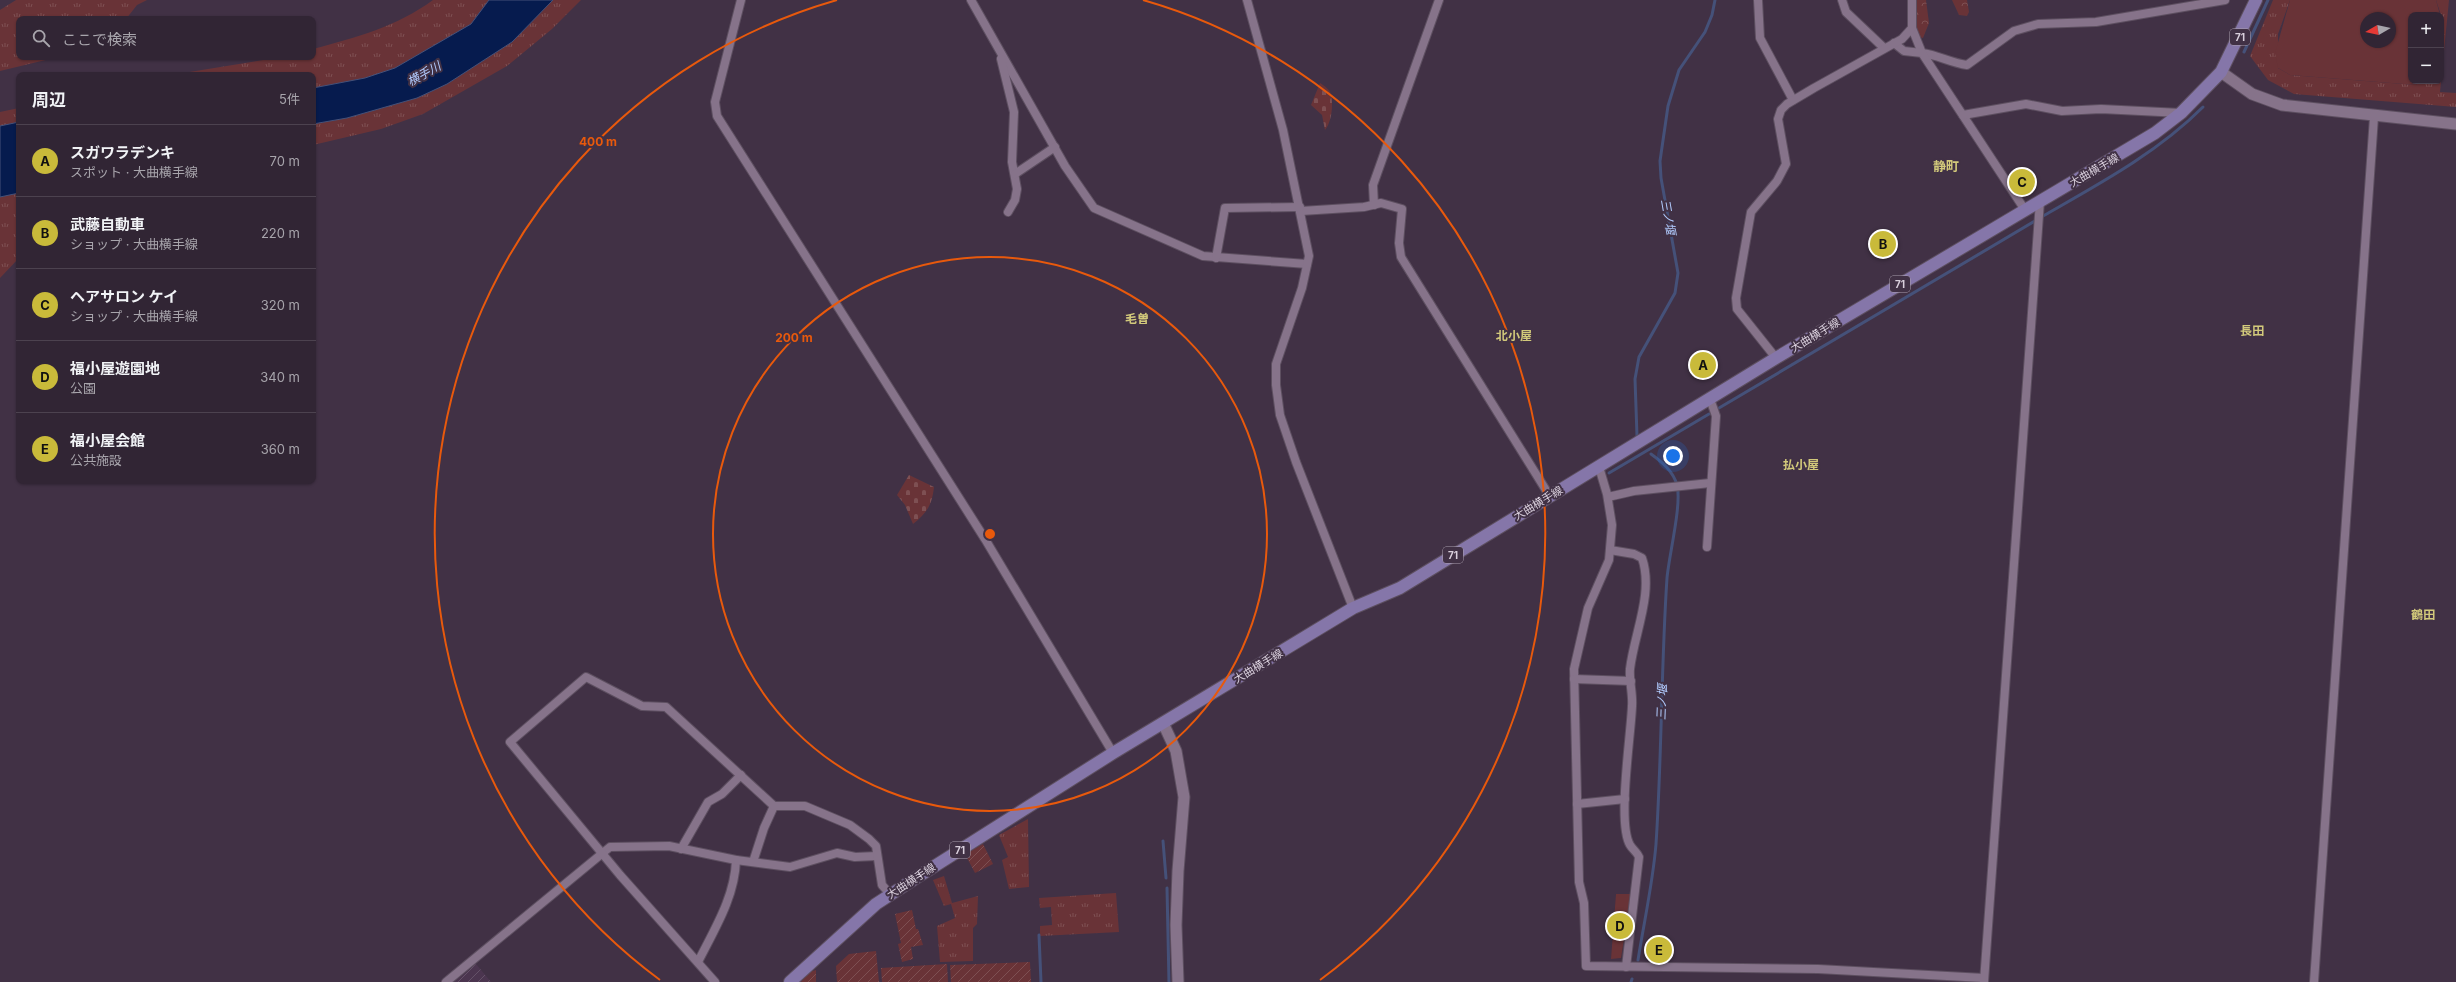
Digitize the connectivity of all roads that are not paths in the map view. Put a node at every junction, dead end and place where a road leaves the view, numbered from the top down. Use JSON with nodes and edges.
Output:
{"nodes":[{"id":1,"x":741,"y":0,"type":"edge"},
{"id":2,"x":971,"y":0,"type":"edge"},
{"id":3,"x":1247,"y":0,"type":"edge"},
{"id":4,"x":1439,"y":0,"type":"edge"},
{"id":5,"x":1758,"y":0,"type":"edge"},
{"id":6,"x":1842,"y":0,"type":"edge"},
{"id":7,"x":1912,"y":0,"type":"edge"},
{"id":8,"x":2225,"y":0,"type":"edge"},
{"id":9,"x":2256,"y":0,"type":"edge"},
{"id":10,"x":2186,"y":3,"type":"edge"},
{"id":11,"x":1912,"y":28,"type":"junction"},
{"id":12,"x":1894,"y":43,"type":"junction"},
{"id":13,"x":1884,"y":48,"type":"junction"},
{"id":14,"x":1000,"y":50,"type":"junction"},
{"id":15,"x":1922,"y":53,"type":"junction"},
{"id":16,"x":2221,"y":72,"type":"junction"},
{"id":17,"x":1793,"y":100,"type":"junction"},
{"id":18,"x":2181,"y":113,"type":"junction"},
{"id":19,"x":1963,"y":115,"type":"junction"},
{"id":20,"x":2374,"y":116,"type":"junction"},
{"id":21,"x":2456,"y":124,"type":"edge"},
{"id":22,"x":1055,"y":147,"type":"junction"},
{"id":23,"x":1015,"y":174,"type":"junction"},
{"id":24,"x":2040,"y":201,"type":"junction"},
{"id":25,"x":1374,"y":205,"type":"junction"},
{"id":26,"x":1301,"y":209,"type":"junction"},
{"id":27,"x":2025,"y":210,"type":"junction"},
{"id":28,"x":1008,"y":212,"type":"dead end"},
{"id":29,"x":1216,"y":258,"type":"junction"},
{"id":30,"x":1307,"y":264,"type":"junction"},
{"id":31,"x":1776,"y":358,"type":"junction"},
{"id":32,"x":1710,"y":399,"type":"junction"},
{"id":33,"x":1599,"y":467,"type":"junction"},
{"id":34,"x":1710,"y":483,"type":"junction"},
{"id":35,"x":1549,"y":495,"type":"junction"},
{"id":36,"x":1608,"y":497,"type":"junction"},
{"id":37,"x":1707,"y":547,"type":"dead end"},
{"id":38,"x":1610,"y":550,"type":"junction"},
{"id":39,"x":1353,"y":608,"type":"junction"},
{"id":40,"x":1574,"y":679,"type":"junction"},
{"id":41,"x":1631,"y":681,"type":"junction"},
{"id":42,"x":1163,"y":723,"type":"junction"},
{"id":43,"x":1113,"y":753,"type":"junction"},
{"id":44,"x":741,"y":776,"type":"junction"},
{"id":45,"x":1625,"y":800,"type":"junction"},
{"id":46,"x":1577,"y":804,"type":"junction"},
{"id":47,"x":774,"y":806,"type":"junction"},
{"id":48,"x":681,"y":849,"type":"junction"},
{"id":49,"x":603,"y":853,"type":"junction"},
{"id":50,"x":877,"y":856,"type":"junction"},
{"id":51,"x":736,"y":860,"type":"junction"},
{"id":52,"x":753,"y":862,"type":"junction"},
{"id":53,"x":890,"y":894,"type":"junction"},
{"id":54,"x":698,"y":962,"type":"junction"},
{"id":55,"x":1626,"y":967,"type":"junction"},
{"id":56,"x":1984,"y":980,"type":"edge"},
{"id":57,"x":446,"y":982,"type":"edge"},
{"id":58,"x":715,"y":982,"type":"edge"},
{"id":59,"x":790,"y":982,"type":"edge"},
{"id":60,"x":1178,"y":982,"type":"edge"},
{"id":61,"x":2314,"y":982,"type":"edge"}],
"edges":[{"from":1,"to":43,"type":"street"},
{"from":2,"to":14,"type":"street"},
{"from":3,"to":26,"type":"street"},
{"from":4,"to":25,"type":"street"},
{"from":5,"to":17,"type":"street"},
{"from":6,"to":13,"type":"street"},
{"from":7,"to":11,"type":"street"},
{"from":8,"to":10,"type":"street"},
{"from":9,"to":16,"type":"main road","name":"大曲横手線","number":"71"},
{"from":10,"to":15,"type":"street"},
{"from":11,"to":12,"type":"street"},
{"from":11,"to":15,"type":"street"},
{"from":12,"to":13,"type":"street"},
{"from":12,"to":15,"type":"street"},
{"from":13,"to":17,"type":"street"},
{"from":14,"to":22,"type":"street"},
{"from":14,"to":23,"type":"street"},
{"from":15,"to":19,"type":"street"},
{"from":16,"to":18,"type":"main road","name":"大曲横手線","number":"71"},
{"from":16,"to":20,"type":"street"},
{"from":17,"to":31,"type":"street"},
{"from":18,"to":19,"type":"street"},
{"from":18,"to":24,"type":"main road","name":"大曲横手線","number":"71"},
{"from":19,"to":27,"type":"street"},
{"from":20,"to":21,"type":"street"},
{"from":20,"to":61,"type":"street"},
{"from":22,"to":23,"type":"street"},
{"from":22,"to":29,"type":"street"},
{"from":23,"to":28,"type":"street"},
{"from":24,"to":27,"type":"main road","name":"大曲横手線","number":"71"},
{"from":24,"to":56,"type":"street"},
{"from":25,"to":26,"type":"street"},
{"from":25,"to":35,"type":"street"},
{"from":26,"to":29,"type":"street"},
{"from":26,"to":30,"type":"street"},
{"from":27,"to":31,"type":"main road","name":"大曲横手線","number":"71"},
{"from":29,"to":30,"type":"street"},
{"from":30,"to":39,"type":"street"},
{"from":31,"to":32,"type":"main road","name":"大曲横手線","number":"71"},
{"from":32,"to":33,"type":"main road","name":"大曲横手線","number":"71"},
{"from":32,"to":34,"type":"street"},
{"from":33,"to":35,"type":"main road","name":"大曲横手線","number":"71"},
{"from":33,"to":36,"type":"street"},
{"from":34,"to":36,"type":"street"},
{"from":34,"to":37,"type":"street"},
{"from":35,"to":39,"type":"main road","name":"大曲横手線","number":"71"},
{"from":36,"to":38,"type":"street"},
{"from":38,"to":40,"type":"street"},
{"from":38,"to":41,"type":"street"},
{"from":39,"to":42,"type":"main road","name":"大曲横手線","number":"71"},
{"from":40,"to":41,"type":"street"},
{"from":40,"to":46,"type":"street"},
{"from":41,"to":45,"type":"street"},
{"from":42,"to":43,"type":"main road","name":"大曲横手線","number":"71"},
{"from":42,"to":60,"type":"street"},
{"from":43,"to":53,"type":"main road","name":"大曲横手線","number":"71"},
{"from":44,"to":47,"type":"street"},
{"from":44,"to":48,"type":"street"},
{"from":44,"to":49,"type":"street"},
{"from":45,"to":46,"type":"street"},
{"from":45,"to":55,"type":"street"},
{"from":46,"to":55,"type":"street"},
{"from":47,"to":50,"type":"street"},
{"from":47,"to":52,"type":"street"},
{"from":48,"to":49,"type":"street"},
{"from":48,"to":51,"type":"street"},
{"from":49,"to":54,"type":"street"},
{"from":49,"to":57,"type":"street"},
{"from":50,"to":52,"type":"street"},
{"from":50,"to":53,"type":"street"},
{"from":51,"to":52,"type":"street"},
{"from":51,"to":54,"type":"street"},
{"from":53,"to":59,"type":"main road","name":"大曲横手線","number":"71"},
{"from":54,"to":58,"type":"street"},
{"from":55,"to":56,"type":"street"}]}
